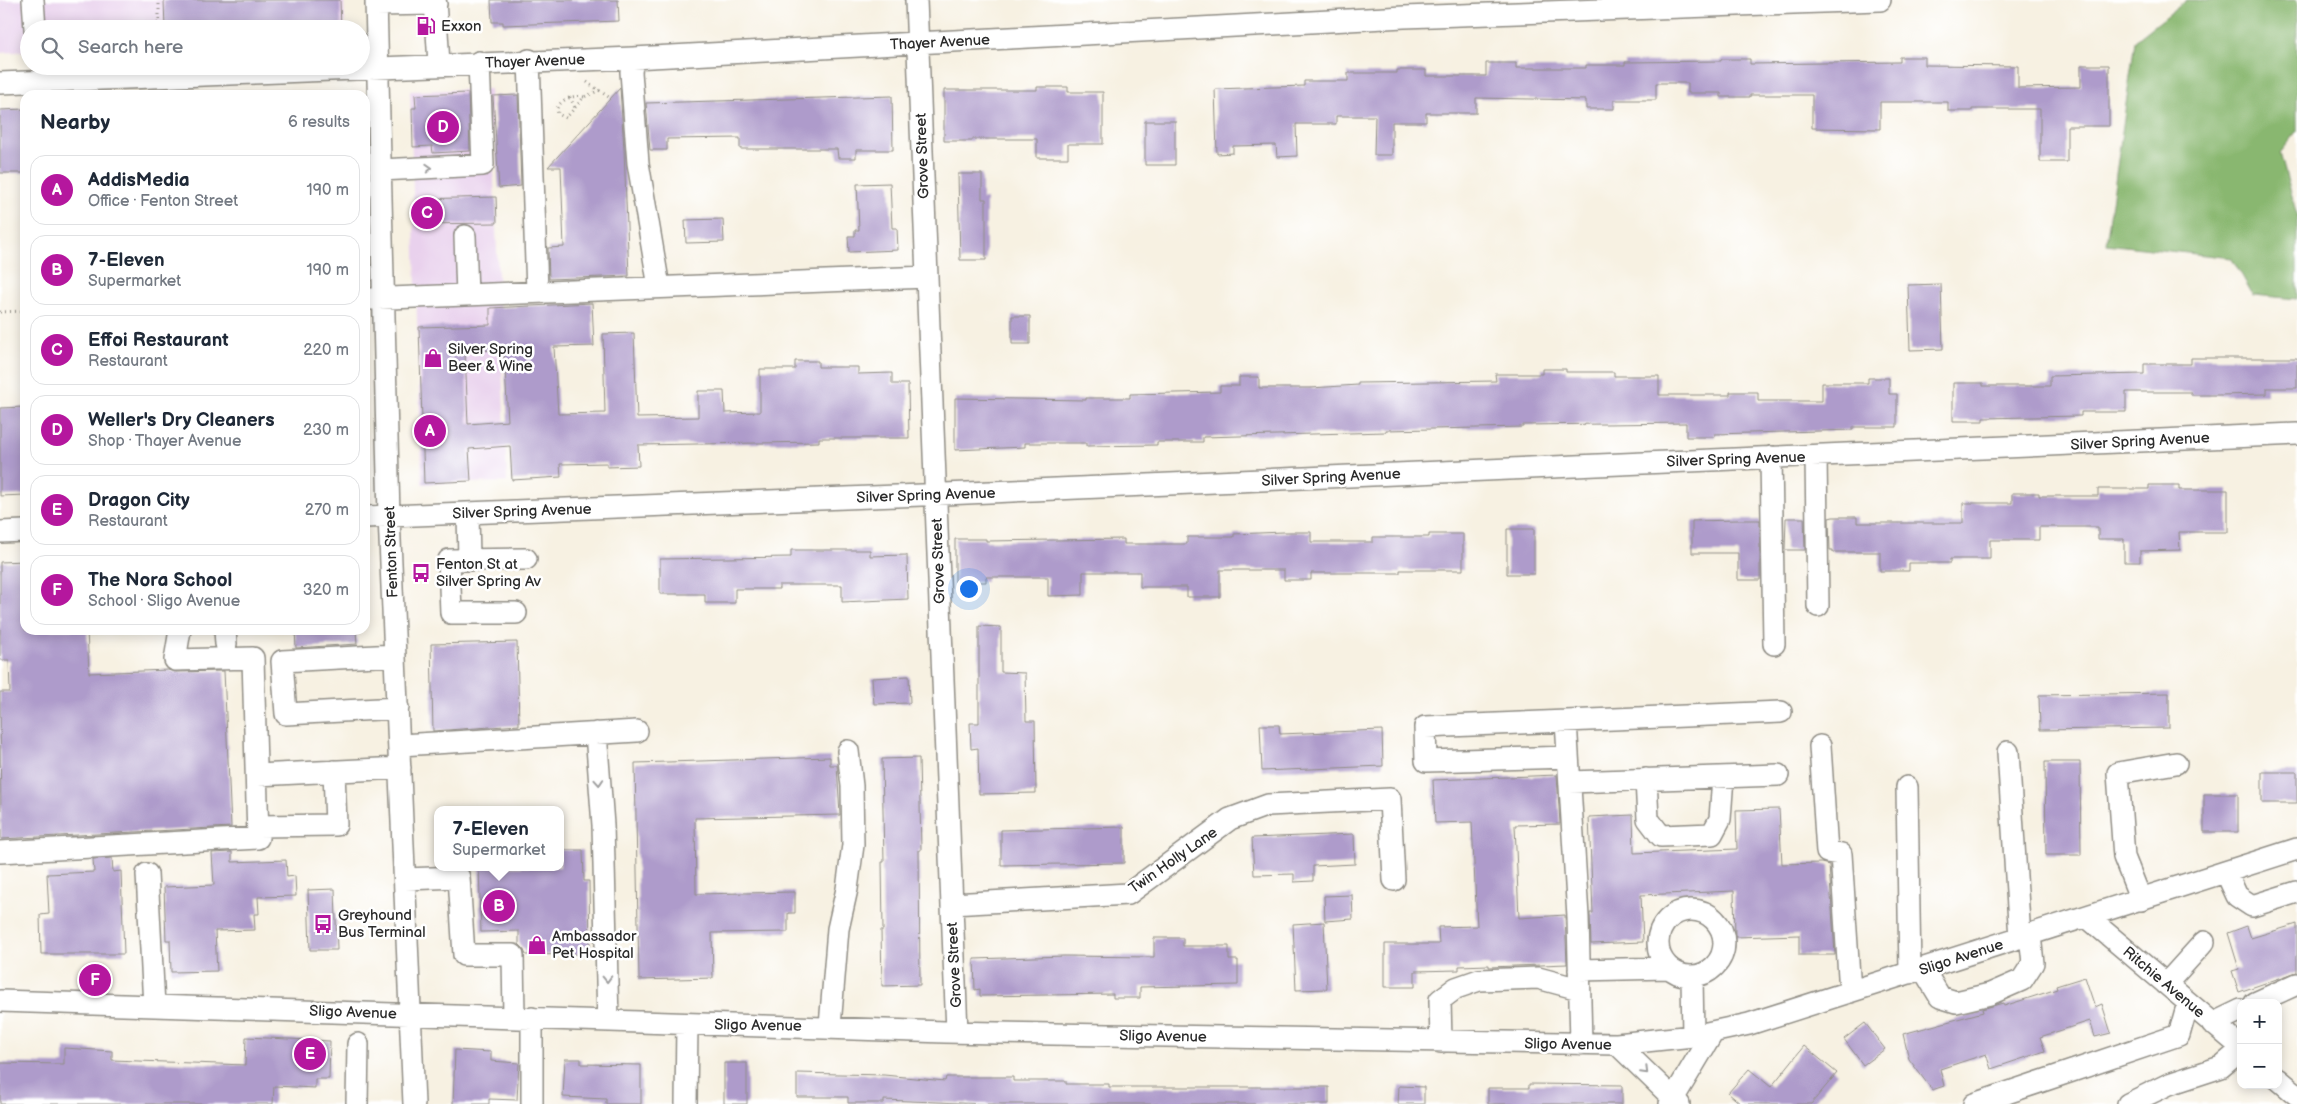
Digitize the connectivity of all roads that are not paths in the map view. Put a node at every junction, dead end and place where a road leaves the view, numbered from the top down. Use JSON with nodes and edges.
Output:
{"nodes":[{"id":1,"x":33,"y":0,"type":"edge"},
{"id":2,"x":916,"y":0,"type":"edge"},
{"id":3,"x":1880,"y":0,"type":"edge"},
{"id":4,"x":436,"y":2,"type":"edge"},
{"id":5,"x":376,"y":3,"type":"edge"},
{"id":6,"x":1403,"y":8,"type":"edge"},
{"id":7,"x":34,"y":20,"type":"edge"},
{"id":8,"x":918,"y":44,"type":"junction"},
{"id":9,"x":633,"y":58,"type":"junction"},
{"id":10,"x":529,"y":60,"type":"junction"},
{"id":11,"x":479,"y":62,"type":"junction"},
{"id":12,"x":439,"y":64,"type":"junction"},
{"id":13,"x":378,"y":67,"type":"junction"},
{"id":14,"x":370,"y":68,"type":"edge"},
{"id":15,"x":33,"y":75,"type":"edge"},
{"id":16,"x":40,"y":75,"type":"edge"},
{"id":17,"x":255,"y":75,"type":"edge"},
{"id":18,"x":0,"y":83,"type":"edge"},
{"id":19,"x":70,"y":87,"type":"edge"},
{"id":20,"x":380,"y":170,"type":"junction"},
{"id":21,"x":465,"y":236,"type":"dead end"},
{"id":22,"x":927,"y":277,"type":"junction"},
{"id":23,"x":659,"y":287,"type":"junction"},
{"id":24,"x":537,"y":292,"type":"junction"},
{"id":25,"x":467,"y":295,"type":"junction"},
{"id":26,"x":374,"y":298,"type":"edge"},
{"id":27,"x":2297,"y":434,"type":"edge"},
{"id":28,"x":1816,"y":456,"type":"junction"},
{"id":29,"x":1771,"y":457,"type":"junction"},
{"id":30,"x":936,"y":494,"type":"junction"},
{"id":31,"x":468,"y":513,"type":"junction"},
{"id":32,"x":389,"y":516,"type":"junction"},
{"id":33,"x":370,"y":517,"type":"edge"},
{"id":34,"x":20,"y":531,"type":"edge"},
{"id":35,"x":0,"y":532,"type":"edge"},
{"id":36,"x":526,"y":559,"type":"dead end"},
{"id":37,"x":469,"y":560,"type":"junction"},
{"id":38,"x":1818,"y":606,"type":"dead end"},
{"id":39,"x":516,"y":613,"type":"dead end"},
{"id":40,"x":179,"y":635,"type":"edge"},
{"id":41,"x":1774,"y":644,"type":"dead end"},
{"id":42,"x":395,"y":655,"type":"junction"},
{"id":43,"x":398,"y":708,"type":"junction"},
{"id":44,"x":1781,"y":712,"type":"dead end"},
{"id":45,"x":1566,"y":721,"type":"junction"},
{"id":46,"x":637,"y":730,"type":"dead end"},
{"id":47,"x":596,"y":733,"type":"junction"},
{"id":48,"x":400,"y":745,"type":"junction"},
{"id":49,"x":1820,"y":746,"type":"dead end"},
{"id":50,"x":848,"y":751,"type":"dead end"},
{"id":51,"x":2008,"y":752,"type":"dead end"},
{"id":52,"x":1568,"y":757,"type":"junction"},
{"id":53,"x":2176,"y":763,"type":"dead end"},
{"id":54,"x":400,"y":768,"type":"junction"},
{"id":55,"x":334,"y":771,"type":"junction"},
{"id":56,"x":256,"y":775,"type":"junction"},
{"id":57,"x":1778,"y":775,"type":"dead end"},
{"id":58,"x":1723,"y":777,"type":"junction"},
{"id":59,"x":1646,"y":779,"type":"junction"},
{"id":60,"x":1570,"y":782,"type":"junction"},
{"id":61,"x":1907,"y":787,"type":"dead end"},
{"id":62,"x":258,"y":826,"type":"junction"},
{"id":63,"x":2297,"y":849,"type":"edge"},
{"id":64,"x":0,"y":852,"type":"edge"},
{"id":65,"x":2226,"y":872,"type":"junction"},
{"id":66,"x":147,"y":874,"type":"dead end"},
{"id":67,"x":405,"y":879,"type":"junction"},
{"id":68,"x":1394,"y":880,"type":"dead end"},
{"id":69,"x":2297,"y":892,"type":"edge"},
{"id":70,"x":2141,"y":900,"type":"junction"},
{"id":71,"x":952,"y":904,"type":"junction"},
{"id":72,"x":2087,"y":918,"type":"junction"},
{"id":73,"x":2025,"y":937,"type":"junction"},
{"id":74,"x":2204,"y":942,"type":"dead end"},
{"id":75,"x":1668,"y":968,"type":"junction"},
{"id":76,"x":1916,"y":971,"type":"junction"},
{"id":77,"x":1692,"y":977,"type":"junction"},
{"id":78,"x":1579,"y":979,"type":"junction"},
{"id":79,"x":2166,"y":984,"type":"junction"},
{"id":80,"x":2297,"y":984,"type":"edge"},
{"id":81,"x":1850,"y":992,"type":"junction"},
{"id":82,"x":2263,"y":999,"type":"edge"},
{"id":83,"x":0,"y":1001,"type":"edge"},
{"id":84,"x":2188,"y":1003,"type":"junction"},
{"id":85,"x":154,"y":1006,"type":"junction"},
{"id":86,"x":2237,"y":1012,"type":"edge"},
{"id":87,"x":411,"y":1014,"type":"junction"},
{"id":88,"x":523,"y":1018,"type":"junction"},
{"id":89,"x":608,"y":1021,"type":"junction"},
{"id":90,"x":686,"y":1024,"type":"junction"},
{"id":91,"x":2212,"y":1024,"type":"junction"},
{"id":92,"x":830,"y":1026,"type":"junction"},
{"id":93,"x":957,"y":1032,"type":"junction"},
{"id":94,"x":1703,"y":1034,"type":"junction"},
{"id":95,"x":1441,"y":1042,"type":"junction"},
{"id":96,"x":358,"y":1044,"type":"dead end"},
{"id":97,"x":1581,"y":1044,"type":"junction"},
{"id":98,"x":1617,"y":1044,"type":"junction"},
{"id":99,"x":2237,"y":1046,"type":"edge"},
{"id":100,"x":2237,"y":1053,"type":"edge"},
{"id":101,"x":2282,"y":1082,"type":"edge"},
{"id":102,"x":2297,"y":1095,"type":"edge"},
{"id":103,"x":1674,"y":1102,"type":"edge"},
{"id":104,"x":357,"y":1104,"type":"edge"},
{"id":105,"x":414,"y":1104,"type":"edge"},
{"id":106,"x":532,"y":1104,"type":"edge"},
{"id":107,"x":686,"y":1104,"type":"edge"},
{"id":108,"x":1974,"y":1104,"type":"edge"},
{"id":109,"x":2128,"y":1104,"type":"edge"}],
"edges":[{"from":1,"to":7,"type":"street"},
{"from":2,"to":8,"type":"street","name":"Grove Street"},
{"from":3,"to":6,"type":"street","name":"Thayer Avenue"},
{"from":4,"to":5,"type":"street"},
{"from":4,"to":12,"type":"street"},
{"from":5,"to":13,"type":"street","name":"Fenton Street"},
{"from":6,"to":8,"type":"street","name":"Thayer Avenue"},
{"from":8,"to":9,"type":"street","name":"Thayer Avenue"},
{"from":8,"to":22,"type":"street","name":"Grove Street"},
{"from":9,"to":10,"type":"street","name":"Thayer Avenue"},
{"from":9,"to":23,"type":"street"},
{"from":10,"to":11,"type":"street","name":"Thayer Avenue"},
{"from":10,"to":24,"type":"street"},
{"from":11,"to":12,"type":"street","name":"Thayer Avenue"},
{"from":20,"to":11,"type":"street","one_way":true},
{"from":12,"to":13,"type":"street","name":"Thayer Avenue"},
{"from":13,"to":14,"type":"street","name":"Thayer Avenue"},
{"from":13,"to":20,"type":"street","name":"Fenton Street"},
{"from":15,"to":18,"type":"street","name":"Thayer Avenue"},
{"from":16,"to":19,"type":"street","name":"Thayer Avenue"},
{"from":17,"to":19,"type":"street","name":"Thayer Avenue"},
{"from":20,"to":26,"type":"street","name":"Fenton Street"},
{"from":21,"to":25,"type":"street"},
{"from":22,"to":23,"type":"street"},
{"from":22,"to":30,"type":"street","name":"Grove Street"},
{"from":23,"to":24,"type":"street"},
{"from":24,"to":25,"type":"street"},
{"from":25,"to":26,"type":"street"},
{"from":26,"to":32,"type":"street","name":"Fenton Street"},
{"from":27,"to":28,"type":"street","name":"Silver Spring Avenue"},
{"from":28,"to":29,"type":"street","name":"Silver Spring Avenue"},
{"from":28,"to":38,"type":"street"},
{"from":29,"to":30,"type":"street","name":"Silver Spring Avenue"},
{"from":29,"to":41,"type":"street"},
{"from":30,"to":31,"type":"street","name":"Silver Spring Avenue"},
{"from":30,"to":71,"type":"street","name":"Grove Street"},
{"from":31,"to":32,"type":"street","name":"Silver Spring Avenue"},
{"from":31,"to":37,"type":"street"},
{"from":32,"to":33,"type":"street","name":"Silver Spring Avenue"},
{"from":32,"to":42,"type":"street","name":"Fenton Street"},
{"from":34,"to":35,"type":"street"},
{"from":36,"to":37,"type":"street"},
{"from":37,"to":39,"type":"street"},
{"from":40,"to":56,"type":"street"},
{"from":42,"to":43,"type":"street","name":"Fenton Street"},
{"from":42,"to":43,"type":"street"},
{"from":43,"to":48,"type":"street","name":"Fenton Street"},
{"from":44,"to":45,"type":"street"},
{"from":45,"to":52,"type":"street"},
{"from":45,"to":52,"type":"street"},
{"from":46,"to":47,"type":"street"},
{"from":47,"to":48,"type":"street"},
{"from":47,"to":89,"type":"street","one_way":true},
{"from":48,"to":54,"type":"street","name":"Fenton Street"},
{"from":49,"to":81,"type":"street"},
{"from":50,"to":92,"type":"street"},
{"from":51,"to":73,"type":"street"},
{"from":52,"to":60,"type":"street"},
{"from":53,"to":70,"type":"street"},
{"from":54,"to":55,"type":"street"},
{"from":54,"to":67,"type":"street","name":"Fenton Street"},
{"from":55,"to":56,"type":"street"},
{"from":55,"to":62,"type":"street"},
{"from":56,"to":62,"type":"street"},
{"from":57,"to":58,"type":"street"},
{"from":58,"to":59,"type":"street"},
{"from":58,"to":59,"type":"street"},
{"from":59,"to":60,"type":"street"},
{"from":60,"to":78,"type":"street"},
{"from":61,"to":76,"type":"street"},
{"from":62,"to":64,"type":"street"},
{"from":63,"to":65,"type":"street","name":"Sligo Avenue"},
{"from":65,"to":69,"type":"street"},
{"from":65,"to":70,"type":"street","name":"Sligo Avenue"},
{"from":66,"to":85,"type":"street"},
{"from":67,"to":87,"type":"street","name":"Fenton Street"},
{"from":67,"to":88,"type":"street"},
{"from":68,"to":71,"type":"street","name":"Twin Holly Lane"},
{"from":70,"to":72,"type":"street","name":"Sligo Avenue"},
{"from":71,"to":93,"type":"street","name":"Grove Street"},
{"from":72,"to":73,"type":"street","name":"Sligo Avenue"},
{"from":72,"to":79,"type":"street","name":"Ritchie Avenue"},
{"from":73,"to":76,"type":"street","name":"Sligo Avenue"},
{"from":73,"to":76,"type":"street"},
{"from":74,"to":79,"type":"street"},
{"from":75,"to":77,"type":"street"},
{"from":75,"to":77,"type":"street"},
{"from":75,"to":78,"type":"street"},
{"from":76,"to":81,"type":"street","name":"Sligo Avenue"},
{"from":77,"to":94,"type":"street"},
{"from":78,"to":95,"type":"street"},
{"from":78,"to":97,"type":"street"},
{"from":79,"to":84,"type":"street","name":"Ritchie Avenue"},
{"from":80,"to":82,"type":"street"},
{"from":81,"to":94,"type":"street","name":"Sligo Avenue"},
{"from":83,"to":85,"type":"street","name":"Sligo Avenue"},
{"from":84,"to":91,"type":"street","name":"Ritchie Avenue"},
{"from":84,"to":108,"type":"street"},
{"from":85,"to":87,"type":"street","name":"Sligo Avenue"},
{"from":86,"to":91,"type":"street"},
{"from":87,"to":88,"type":"street","name":"Sligo Avenue"},
{"from":87,"to":105,"type":"street","name":"Fenton Street"},
{"from":88,"to":89,"type":"street","name":"Sligo Avenue"},
{"from":88,"to":106,"type":"street"},
{"from":89,"to":90,"type":"street","name":"Sligo Avenue"},
{"from":90,"to":92,"type":"street","name":"Sligo Avenue"},
{"from":90,"to":107,"type":"street"},
{"from":91,"to":99,"type":"street","name":"Ritchie Avenue"},
{"from":92,"to":93,"type":"street","name":"Sligo Avenue"},
{"from":93,"to":95,"type":"street","name":"Sligo Avenue"},
{"from":94,"to":98,"type":"street","name":"Sligo Avenue"},
{"from":94,"to":103,"type":"street"},
{"from":95,"to":97,"type":"street","name":"Sligo Avenue"},
{"from":96,"to":104,"type":"street"},
{"from":97,"to":98,"type":"street","name":"Sligo Avenue"},
{"from":98,"to":103,"type":"street","one_way":true},
{"from":100,"to":109,"type":"street"},
{"from":101,"to":102,"type":"street"}]}
